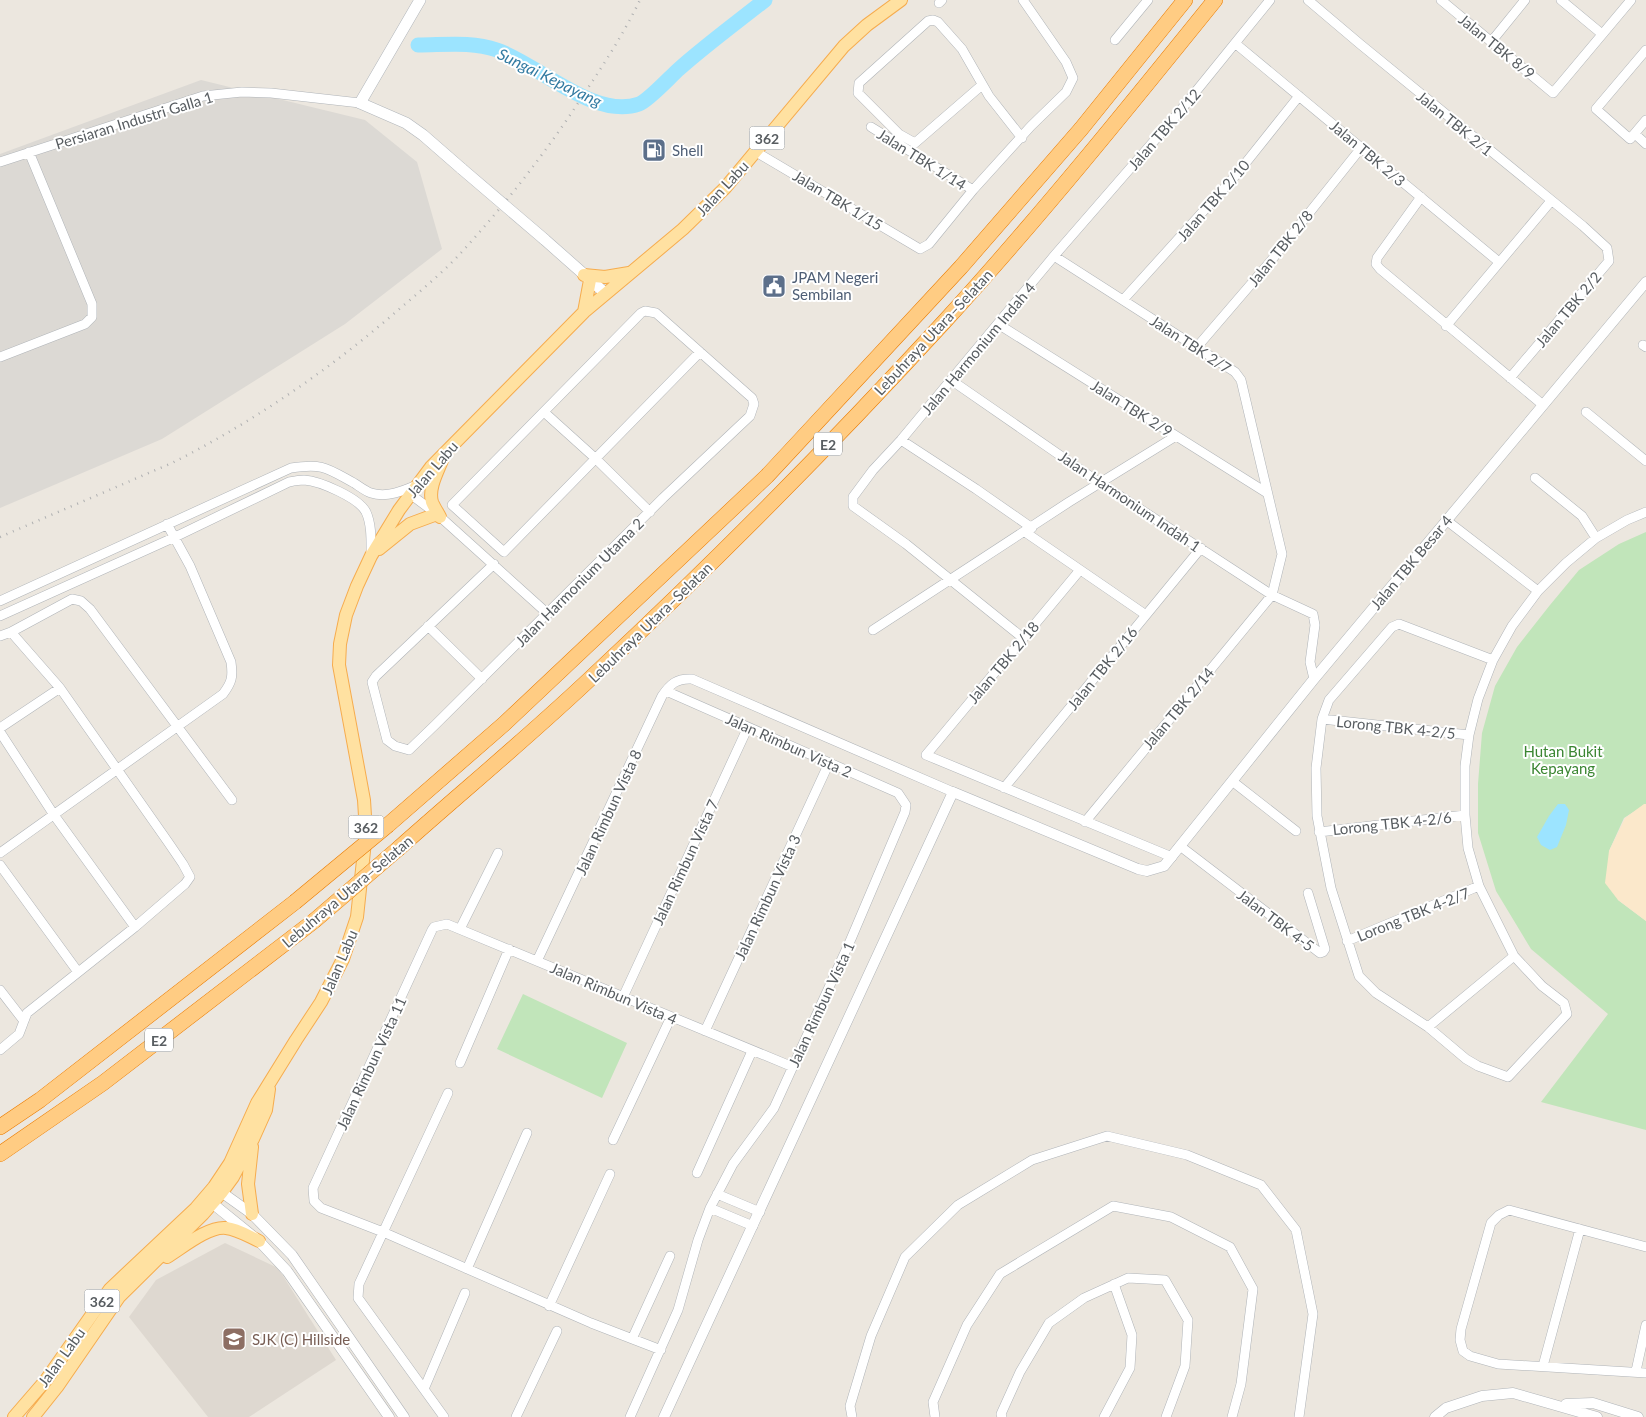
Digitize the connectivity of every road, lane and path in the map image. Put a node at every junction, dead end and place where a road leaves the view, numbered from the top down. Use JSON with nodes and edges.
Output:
{"nodes":[{"id":1,"x":420,"y":0,"type":"edge"},
{"id":2,"x":901,"y":0,"type":"edge"},
{"id":3,"x":1023,"y":0,"type":"edge"},
{"id":4,"x":1148,"y":0,"type":"edge"},
{"id":5,"x":1185,"y":0,"type":"edge"},
{"id":6,"x":1215,"y":0,"type":"edge"},
{"id":7,"x":1270,"y":0,"type":"edge"},
{"id":8,"x":1308,"y":0,"type":"edge"},
{"id":9,"x":1440,"y":0,"type":"edge"},
{"id":10,"x":1525,"y":0,"type":"edge"},
{"id":11,"x":1561,"y":0,"type":"edge"},
{"id":12,"x":1631,"y":0,"type":"edge"},
{"id":13,"x":1602,"y":34,"type":"junction"},
{"id":14,"x":1115,"y":40,"type":"dead end"},
{"id":15,"x":1491,"y":42,"type":"junction"},
{"id":16,"x":1236,"y":44,"type":"junction"},
{"id":17,"x":1646,"y":50,"type":"edge"},
{"id":18,"x":982,"y":85,"type":"junction"},
{"id":19,"x":1299,"y":96,"type":"junction"},
{"id":20,"x":360,"y":103,"type":"junction"},
{"id":21,"x":1646,"y":120,"type":"edge"},
{"id":22,"x":871,"y":127,"type":"dead end"},
{"id":23,"x":1635,"y":134,"type":"junction"},
{"id":24,"x":1022,"y":138,"type":"junction"},
{"id":25,"x":1646,"y":144,"type":"edge"},
{"id":26,"x":1361,"y":148,"type":"junction"},
{"id":27,"x":29,"y":152,"type":"junction"},
{"id":28,"x":756,"y":152,"type":"junction"},
{"id":29,"x":0,"y":162,"type":"edge"},
{"id":30,"x":973,"y":190,"type":"junction"},
{"id":31,"x":1421,"y":197,"type":"junction"},
{"id":32,"x":1551,"y":201,"type":"junction"},
{"id":33,"x":1054,"y":256,"type":"junction"},
{"id":34,"x":1499,"y":262,"type":"junction"},
{"id":35,"x":630,"y":273,"type":"junction"},
{"id":36,"x":587,"y":278,"type":"junction"},
{"id":37,"x":1646,"y":282,"type":"edge"},
{"id":38,"x":605,"y":293,"type":"junction"},
{"id":39,"x":1123,"y":300,"type":"junction"},
{"id":40,"x":584,"y":312,"type":"junction"},
{"id":41,"x":998,"y":324,"type":"junction"},
{"id":42,"x":1446,"y":326,"type":"junction"},
{"id":43,"x":1197,"y":347,"type":"junction"},
{"id":44,"x":700,"y":352,"type":"junction"},
{"id":45,"x":0,"y":357,"type":"edge"},
{"id":46,"x":1510,"y":378,"type":"junction"},
{"id":47,"x":951,"y":380,"type":"junction"},
{"id":48,"x":1543,"y":405,"type":"junction"},
{"id":49,"x":544,"y":412,"type":"junction"},
{"id":50,"x":1586,"y":412,"type":"dead end"},
{"id":51,"x":1176,"y":436,"type":"junction"},
{"id":52,"x":901,"y":440,"type":"junction"},
{"id":53,"x":446,"y":452,"type":"junction"},
{"id":54,"x":595,"y":458,"type":"junction"},
{"id":55,"x":1646,"y":461,"type":"edge"},
{"id":56,"x":1535,"y":478,"type":"dead end"},
{"id":57,"x":1100,"y":483,"type":"junction"},
{"id":58,"x":414,"y":489,"type":"junction"},
{"id":59,"x":1267,"y":492,"type":"junction"},
{"id":60,"x":650,"y":512,"type":"junction"},
{"id":61,"x":1646,"y":512,"type":"edge"},
{"id":62,"x":438,"y":516,"type":"junction"},
{"id":63,"x":1446,"y":520,"type":"junction"},
{"id":64,"x":167,"y":524,"type":"junction"},
{"id":65,"x":1028,"y":530,"type":"junction"},
{"id":66,"x":175,"y":537,"type":"junction"},
{"id":67,"x":1596,"y":538,"type":"junction"},
{"id":68,"x":1200,"y":548,"type":"junction"},
{"id":69,"x":371,"y":556,"type":"junction"},
{"id":70,"x":494,"y":564,"type":"junction"},
{"id":71,"x":1080,"y":570,"type":"junction"},
{"id":72,"x":950,"y":580,"type":"junction"},
{"id":73,"x":1538,"y":591,"type":"junction"},
{"id":74,"x":1272,"y":595,"type":"junction"},
{"id":75,"x":0,"y":601,"type":"edge"},
{"id":76,"x":548,"y":614,"type":"junction"},
{"id":77,"x":1146,"y":615,"type":"junction"},
{"id":78,"x":0,"y":616,"type":"edge"},
{"id":79,"x":428,"y":626,"type":"junction"},
{"id":80,"x":873,"y":630,"type":"dead end"},
{"id":81,"x":11,"y":632,"type":"junction"},
{"id":82,"x":0,"y":636,"type":"edge"},
{"id":83,"x":1023,"y":638,"type":"junction"},
{"id":84,"x":1493,"y":660,"type":"junction"},
{"id":85,"x":482,"y":678,"type":"junction"},
{"id":86,"x":1314,"y":679,"type":"junction"},
{"id":87,"x":60,"y":688,"type":"junction"},
{"id":88,"x":666,"y":691,"type":"junction"},
{"id":89,"x":1322,"y":720,"type":"junction"},
{"id":90,"x":177,"y":727,"type":"junction"},
{"id":91,"x":748,"y":727,"type":"junction"},
{"id":92,"x":0,"y":728,"type":"edge"},
{"id":93,"x":0,"y":732,"type":"edge"},
{"id":94,"x":1469,"y":735,"type":"junction"},
{"id":95,"x":829,"y":763,"type":"junction"},
{"id":96,"x":117,"y":770,"type":"junction"},
{"id":97,"x":1232,"y":781,"type":"junction"},
{"id":98,"x":1004,"y":788,"type":"junction"},
{"id":99,"x":953,"y":792,"type":"junction"},
{"id":100,"x":232,"y":800,"type":"dead end"},
{"id":101,"x":906,"y":805,"type":"joint"},
{"id":102,"x":54,"y":814,"type":"junction"},
{"id":103,"x":1465,"y":815,"type":"junction"},
{"id":104,"x":1085,"y":822,"type":"junction"},
{"id":105,"x":1296,"y":832,"type":"dead end"},
{"id":106,"x":1319,"y":832,"type":"junction"},
{"id":107,"x":1180,"y":846,"type":"junction"},
{"id":108,"x":0,"y":853,"type":"edge"},
{"id":109,"x":498,"y":853,"type":"dead end"},
{"id":110,"x":1172,"y":858,"type":"junction"},
{"id":111,"x":0,"y":865,"type":"edge"},
{"id":112,"x":1479,"y":886,"type":"junction"},
{"id":113,"x":1308,"y":893,"type":"dead end"},
{"id":114,"x":135,"y":927,"type":"junction"},
{"id":115,"x":434,"y":927,"type":"joint"},
{"id":116,"x":460,"y":929,"type":"junction"},
{"id":117,"x":1347,"y":941,"type":"junction"},
{"id":118,"x":509,"y":949,"type":"junction"},
{"id":119,"x":1514,"y":956,"type":"junction"},
{"id":120,"x":537,"y":961,"type":"junction"},
{"id":121,"x":78,"y":972,"type":"junction"},
{"id":122,"x":0,"y":990,"type":"edge"},
{"id":123,"x":623,"y":997,"type":"junction"},
{"id":124,"x":671,"y":1017,"type":"junction"},
{"id":125,"x":24,"y":1021,"type":"junction"},
{"id":126,"x":1428,"y":1027,"type":"junction"},
{"id":127,"x":705,"y":1031,"type":"junction"},
{"id":128,"x":0,"y":1050,"type":"edge"},
{"id":129,"x":752,"y":1051,"type":"junction"},
{"id":130,"x":460,"y":1063,"type":"dead end"},
{"id":131,"x":792,"y":1068,"type":"junction"},
{"id":132,"x":270,"y":1084,"type":"junction"},
{"id":133,"x":448,"y":1093,"type":"dead end"},
{"id":134,"x":0,"y":1127,"type":"edge"},
{"id":135,"x":527,"y":1133,"type":"dead end"},
{"id":136,"x":254,"y":1139,"type":"junction"},
{"id":137,"x":613,"y":1140,"type":"dead end"},
{"id":138,"x":0,"y":1154,"type":"edge"},
{"id":139,"x":697,"y":1173,"type":"dead end"},
{"id":140,"x":610,"y":1174,"type":"dead end"},
{"id":141,"x":218,"y":1190,"type":"junction"},
{"id":142,"x":718,"y":1194,"type":"junction"},
{"id":143,"x":209,"y":1200,"type":"junction"},
{"id":144,"x":710,"y":1208,"type":"junction"},
{"id":145,"x":760,"y":1212,"type":"junction"},
{"id":146,"x":252,"y":1214,"type":"junction"},
{"id":147,"x":753,"y":1226,"type":"junction"},
{"id":148,"x":1580,"y":1229,"type":"junction"},
{"id":149,"x":383,"y":1232,"type":"junction"},
{"id":150,"x":259,"y":1241,"type":"junction"},
{"id":151,"x":1646,"y":1246,"type":"edge"},
{"id":152,"x":670,"y":1256,"type":"dead end"},
{"id":153,"x":467,"y":1269,"type":"junction"},
{"id":154,"x":146,"y":1271,"type":"junction"},
{"id":155,"x":1114,"y":1284,"type":"junction"},
{"id":156,"x":465,"y":1293,"type":"dead end"},
{"id":157,"x":549,"y":1306,"type":"junction"},
{"id":158,"x":1646,"y":1325,"type":"edge"},
{"id":159,"x":557,"y":1331,"type":"dead end"},
{"id":160,"x":349,"y":1338,"type":"junction"},
{"id":161,"x":632,"y":1338,"type":"junction"},
{"id":162,"x":339,"y":1346,"type":"junction"},
{"id":163,"x":661,"y":1350,"type":"junction"},
{"id":164,"x":1543,"y":1366,"type":"junction"},
{"id":165,"x":1636,"y":1371,"type":"junction"},
{"id":166,"x":1646,"y":1373,"type":"edge"},
{"id":167,"x":424,"y":1389,"type":"junction"},
{"id":168,"x":1553,"y":1404,"type":"junction"},
{"id":169,"x":14,"y":1417,"type":"edge"},
{"id":170,"x":33,"y":1417,"type":"edge"},
{"id":171,"x":389,"y":1417,"type":"edge"},
{"id":172,"x":404,"y":1417,"type":"edge"},
{"id":173,"x":444,"y":1417,"type":"edge"},
{"id":174,"x":516,"y":1417,"type":"edge"},
{"id":175,"x":630,"y":1417,"type":"edge"},
{"id":176,"x":664,"y":1417,"type":"edge"},
{"id":177,"x":852,"y":1417,"type":"edge"},
{"id":178,"x":934,"y":1417,"type":"edge"},
{"id":179,"x":1002,"y":1417,"type":"edge"},
{"id":180,"x":1104,"y":1417,"type":"edge"},
{"id":181,"x":1166,"y":1417,"type":"edge"},
{"id":182,"x":1232,"y":1417,"type":"edge"},
{"id":183,"x":1299,"y":1417,"type":"edge"},
{"id":184,"x":1435,"y":1417,"type":"edge"},
{"id":185,"x":1597,"y":1417,"type":"edge"},
{"id":186,"x":1638,"y":1417,"type":"edge"}],
"edges":[{"from":1,"to":20,"type":"main road"},
{"from":2,"to":28,"type":"main road","name":"Jalan Labu","number":"362"},
{"from":3,"to":24,"type":"street"},
{"from":4,"to":14,"type":"street"},
{"from":5,"to":134,"type":"highway","name":"Lebuhraya Utara–Selatan","number":"E2","bridge":true},
{"from":6,"to":138,"type":"highway","name":"Lebuhraya Utara–Selatan","number":"E2","bridge":true},
{"from":7,"to":16,"type":"street","name":"Jalan TBK 2/12"},
{"from":8,"to":32,"type":"street","name":"Jalan TBK 2/1"},
{"from":9,"to":15,"type":"street","name":"Jalan TBK 8/9"},
{"from":10,"to":15,"type":"street"},
{"from":11,"to":13,"type":"street"},
{"from":12,"to":13,"type":"street"},
{"from":13,"to":15,"type":"street","name":"Jalan TBK 8/9"},
{"from":16,"to":19,"type":"street","name":"Jalan TBK 2/3"},
{"from":16,"to":33,"type":"street","name":"Jalan TBK 2/12"},
{"from":17,"to":23,"type":"street"},
{"from":18,"to":18,"type":"street"},
{"from":18,"to":24,"type":"street"},
{"from":19,"to":26,"type":"street","name":"Jalan TBK 2/3"},
{"from":19,"to":39,"type":"street","name":"Jalan TBK 2/10"},
{"from":20,"to":27,"type":"street","name":"Persiaran Industri Galla 1"},
{"from":20,"to":36,"type":"main road","bridge":true},
{"from":21,"to":23,"type":"street"},
{"from":22,"to":30,"type":"street","name":"Jalan TBK 1/14"},
{"from":23,"to":25,"type":"street"},
{"from":24,"to":30,"type":"street"},
{"from":26,"to":31,"type":"street","name":"Jalan TBK 2/3"},
{"from":26,"to":43,"type":"street","name":"Jalan TBK 2/8"},
{"from":27,"to":29,"type":"street","name":"Persiaran Industri Galla 1"},
{"from":27,"to":45,"type":"street"},
{"from":28,"to":30,"type":"street","name":"Jalan TBK 1/15"},
{"from":28,"to":35,"type":"main road","name":"Jalan Labu","number":"362"},
{"from":31,"to":34,"type":"street","name":"Jalan TBK 2/3"},
{"from":31,"to":42,"type":"street"},
{"from":32,"to":34,"type":"street"},
{"from":32,"to":46,"type":"street","name":"Jalan TBK 2/2"},
{"from":33,"to":39,"type":"street","name":"Jalan TBK 2/7"},
{"from":33,"to":41,"type":"street","name":"Jalan Harmonium Indah 4"},
{"from":34,"to":42,"type":"street"},
{"from":35,"to":36,"type":"main road"},
{"from":35,"to":38,"type":"main road","name":"Jalan Labu","number":"362"},
{"from":36,"to":38,"type":"main road"},
{"from":36,"to":40,"type":"main road"},
{"from":37,"to":48,"type":"street","name":"Jalan TBK Besar 4"},
{"from":38,"to":40,"type":"main road","name":"Jalan Labu","number":"362"},
{"from":39,"to":43,"type":"street","name":"Jalan TBK 2/7"},
{"from":40,"to":53,"type":"main road","name":"Jalan Labu","number":"362"},
{"from":41,"to":47,"type":"street","name":"Jalan Harmonium Indah 4"},
{"from":41,"to":51,"type":"street","name":"Jalan TBK 2/9"},
{"from":42,"to":46,"type":"street"},
{"from":43,"to":59,"type":"street","name":"Jalan TBK 2/7"},
{"from":44,"to":49,"type":"street"},
{"from":44,"to":54,"type":"street"},
{"from":44,"to":60,"type":"street","name":"Jalan Harmonium Utama 2"},
{"from":46,"to":48,"type":"street"},
{"from":47,"to":52,"type":"street","name":"Jalan Harmonium Indah 4"},
{"from":47,"to":57,"type":"street","name":"Jalan Harmonium Indah 1"},
{"from":48,"to":63,"type":"street","name":"Jalan TBK Besar 4"},
{"from":49,"to":54,"type":"street"},
{"from":49,"to":54,"type":"street"},
{"from":50,"to":55,"type":"street"},
{"from":51,"to":57,"type":"street"},
{"from":51,"to":59,"type":"street","name":"Jalan TBK 2/9"},
{"from":52,"to":65,"type":"street"},
{"from":52,"to":72,"type":"street","name":"Jalan Harmonium Indah 4"},
{"from":53,"to":58,"type":"main road","name":"Jalan Labu","number":"362"},
{"from":53,"to":62,"type":"main road"},
{"from":54,"to":60,"type":"street"},
{"from":56,"to":67,"type":"street"},
{"from":57,"to":65,"type":"street"},
{"from":57,"to":68,"type":"street","name":"Jalan Harmonium Indah 1"},
{"from":58,"to":62,"type":"street"},
{"from":58,"to":64,"type":"street"},
{"from":58,"to":69,"type":"main road","name":"Jalan Labu","number":"362"},
{"from":59,"to":74,"type":"street","name":"Jalan TBK 2/7"},
{"from":60,"to":76,"type":"street","name":"Jalan Harmonium Utama 2"},
{"from":61,"to":67,"type":"street"},
{"from":62,"to":69,"type":"main road"},
{"from":62,"to":70,"type":"street"},
{"from":63,"to":73,"type":"street"},
{"from":63,"to":86,"type":"street","name":"Jalan TBK Besar 4"},
{"from":64,"to":66,"type":"street"},
{"from":64,"to":75,"type":"street"},
{"from":65,"to":71,"type":"street"},
{"from":65,"to":72,"type":"street"},
{"from":66,"to":69,"type":"street"},
{"from":66,"to":78,"type":"street"},
{"from":66,"to":90,"type":"street"},
{"from":67,"to":73,"type":"street"},
{"from":68,"to":74,"type":"street","name":"Jalan Harmonium Indah 1"},
{"from":68,"to":77,"type":"street","name":"Jalan TBK 2/16"},
{"from":69,"to":132,"type":"main road","name":"Jalan Labu","number":"362"},
{"from":70,"to":76,"type":"street"},
{"from":70,"to":79,"type":"street"},
{"from":71,"to":77,"type":"street"},
{"from":71,"to":83,"type":"street","name":"Jalan TBK 2/18"},
{"from":72,"to":80,"type":"street"},
{"from":72,"to":83,"type":"street"},
{"from":73,"to":84,"type":"street"},
{"from":74,"to":86,"type":"street","name":"Jalan Harmonium Indah 1"},
{"from":74,"to":104,"type":"street","name":"Jalan TBK 2/14"},
{"from":76,"to":85,"type":"street","name":"Jalan Harmonium Utama 2"},
{"from":77,"to":98,"type":"street","name":"Jalan TBK 2/16"},
{"from":79,"to":85,"type":"street"},
{"from":79,"to":85,"type":"street","name":"Jalan Harmonium Utama 2"},
{"from":81,"to":82,"type":"street"},
{"from":81,"to":87,"type":"street"},
{"from":81,"to":90,"type":"street"},
{"from":83,"to":98,"type":"street","name":"Jalan TBK 2/18"},
{"from":84,"to":89,"type":"street"},
{"from":84,"to":94,"type":"street"},
{"from":86,"to":97,"type":"street","name":"Jalan TBK Besar 4"},
{"from":87,"to":92,"type":"street"},
{"from":87,"to":96,"type":"street"},
{"from":88,"to":91,"type":"street","name":"Jalan Rimbun Vista 2"},
{"from":88,"to":99,"type":"street"},
{"from":88,"to":120,"type":"street","name":"Jalan Rimbun Vista 8"},
{"from":89,"to":94,"type":"street","name":"Lorong TBK 4-2/5"},
{"from":89,"to":106,"type":"street"},
{"from":90,"to":96,"type":"street"},
{"from":90,"to":100,"type":"street"},
{"from":91,"to":95,"type":"street","name":"Jalan Rimbun Vista 2"},
{"from":91,"to":123,"type":"street","name":"Jalan Rimbun Vista 7"},
{"from":93,"to":102,"type":"street"},
{"from":94,"to":103,"type":"street"},
{"from":95,"to":101,"type":"street","name":"Jalan Rimbun Vista 2"},
{"from":95,"to":127,"type":"street","name":"Jalan Rimbun Vista 3"},
{"from":96,"to":102,"type":"street"},
{"from":96,"to":114,"type":"street"},
{"from":97,"to":105,"type":"street"},
{"from":97,"to":107,"type":"street","name":"Jalan TBK Besar 4"},
{"from":98,"to":104,"type":"street"},
{"from":99,"to":110,"type":"street"},
{"from":99,"to":145,"type":"street"},
{"from":101,"to":131,"type":"street","name":"Jalan Rimbun Vista 1"},
{"from":102,"to":108,"type":"street"},
{"from":102,"to":114,"type":"street"},
{"from":103,"to":106,"type":"street","name":"Lorong TBK 4-2/6"},
{"from":103,"to":112,"type":"street"},
{"from":104,"to":110,"type":"street"},
{"from":106,"to":117,"type":"street"},
{"from":107,"to":110,"type":"street","name":"Jalan TBK Besar 4"},
{"from":107,"to":113,"type":"street","name":"Jalan TBK 4-5"},
{"from":109,"to":116,"type":"street"},
{"from":111,"to":121,"type":"street"},
{"from":112,"to":117,"type":"street","name":"Lorong TBK 4-2/7"},
{"from":112,"to":119,"type":"street"},
{"from":114,"to":121,"type":"street"},
{"from":115,"to":116,"type":"street","name":"Jalan Rimbun Vista 4"},
{"from":115,"to":149,"type":"street","name":"Jalan Rimbun Vista 11"},
{"from":116,"to":118,"type":"street","name":"Jalan Rimbun Vista 4"},
{"from":117,"to":126,"type":"street"},
{"from":118,"to":120,"type":"street","name":"Jalan Rimbun Vista 4"},
{"from":118,"to":130,"type":"street"},
{"from":119,"to":126,"type":"street"},
{"from":119,"to":126,"type":"street"},
{"from":120,"to":123,"type":"street","name":"Jalan Rimbun Vista 4"},
{"from":121,"to":125,"type":"street"},
{"from":122,"to":125,"type":"street"},
{"from":123,"to":124,"type":"street","name":"Jalan Rimbun Vista 4"},
{"from":124,"to":127,"type":"street","name":"Jalan Rimbun Vista 4"},
{"from":124,"to":137,"type":"street"},
{"from":125,"to":128,"type":"street"},
{"from":127,"to":129,"type":"street","name":"Jalan Rimbun Vista 4"},
{"from":129,"to":131,"type":"street","name":"Jalan Rimbun Vista 4"},
{"from":129,"to":139,"type":"street"},
{"from":131,"to":142,"type":"street","name":"Jalan Rimbun Vista 1"},
{"from":132,"to":136,"type":"main road","name":"Jalan Labu","number":"362"},
{"from":132,"to":141,"type":"main road","name":"Jalan Labu","number":"362"},
{"from":133,"to":149,"type":"street"},
{"from":135,"to":153,"type":"street"},
{"from":136,"to":141,"type":"main road","name":"Jalan Labu","number":"362"},
{"from":136,"to":146,"type":"main road"},
{"from":140,"to":157,"type":"street"},
{"from":141,"to":143,"type":"main road","name":"Jalan Labu","number":"362"},
{"from":141,"to":146,"type":"street"},
{"from":142,"to":144,"type":"street","name":"Jalan Rimbun Vista 1"},
{"from":142,"to":145,"type":"street"},
{"from":143,"to":150,"type":"street"},
{"from":143,"to":154,"type":"main road","name":"Jalan Labu","number":"362"},
{"from":143,"to":169,"type":"main road","name":"Jalan Labu","number":"362"},
{"from":144,"to":147,"type":"street"},
{"from":144,"to":163,"type":"street","name":"Jalan Rimbun Vista 1"},
{"from":145,"to":147,"type":"street"},
{"from":146,"to":160,"type":"street"},
{"from":147,"to":176,"type":"street"},
{"from":148,"to":151,"type":"street"},
{"from":148,"to":164,"type":"street"},
{"from":148,"to":164,"type":"street"},
{"from":149,"to":153,"type":"street"},
{"from":149,"to":167,"type":"street"},
{"from":150,"to":154,"type":"main road"},
{"from":150,"to":162,"type":"street"},
{"from":152,"to":161,"type":"street"},
{"from":153,"to":157,"type":"street"},
{"from":154,"to":170,"type":"main road","name":"Jalan Labu","number":"362"},
{"from":155,"to":179,"type":"street"},
{"from":155,"to":180,"type":"street"},
{"from":155,"to":181,"type":"street"},
{"from":156,"to":167,"type":"street"},
{"from":157,"to":161,"type":"street"},
{"from":158,"to":165,"type":"street"},
{"from":159,"to":174,"type":"street"},
{"from":160,"to":162,"type":"street"},
{"from":160,"to":172,"type":"street"},
{"from":161,"to":163,"type":"street"},
{"from":162,"to":171,"type":"street"},
{"from":163,"to":175,"type":"street","name":"Jalan Rimbun Vista 1"},
{"from":164,"to":165,"type":"street"},
{"from":165,"to":166,"type":"street"},
{"from":167,"to":173,"type":"street"},
{"from":168,"to":184,"type":"street"},
{"from":168,"to":185,"type":"street"},
{"from":168,"to":186,"type":"street"},
{"from":177,"to":183,"type":"street"},
{"from":178,"to":182,"type":"street"}]}
